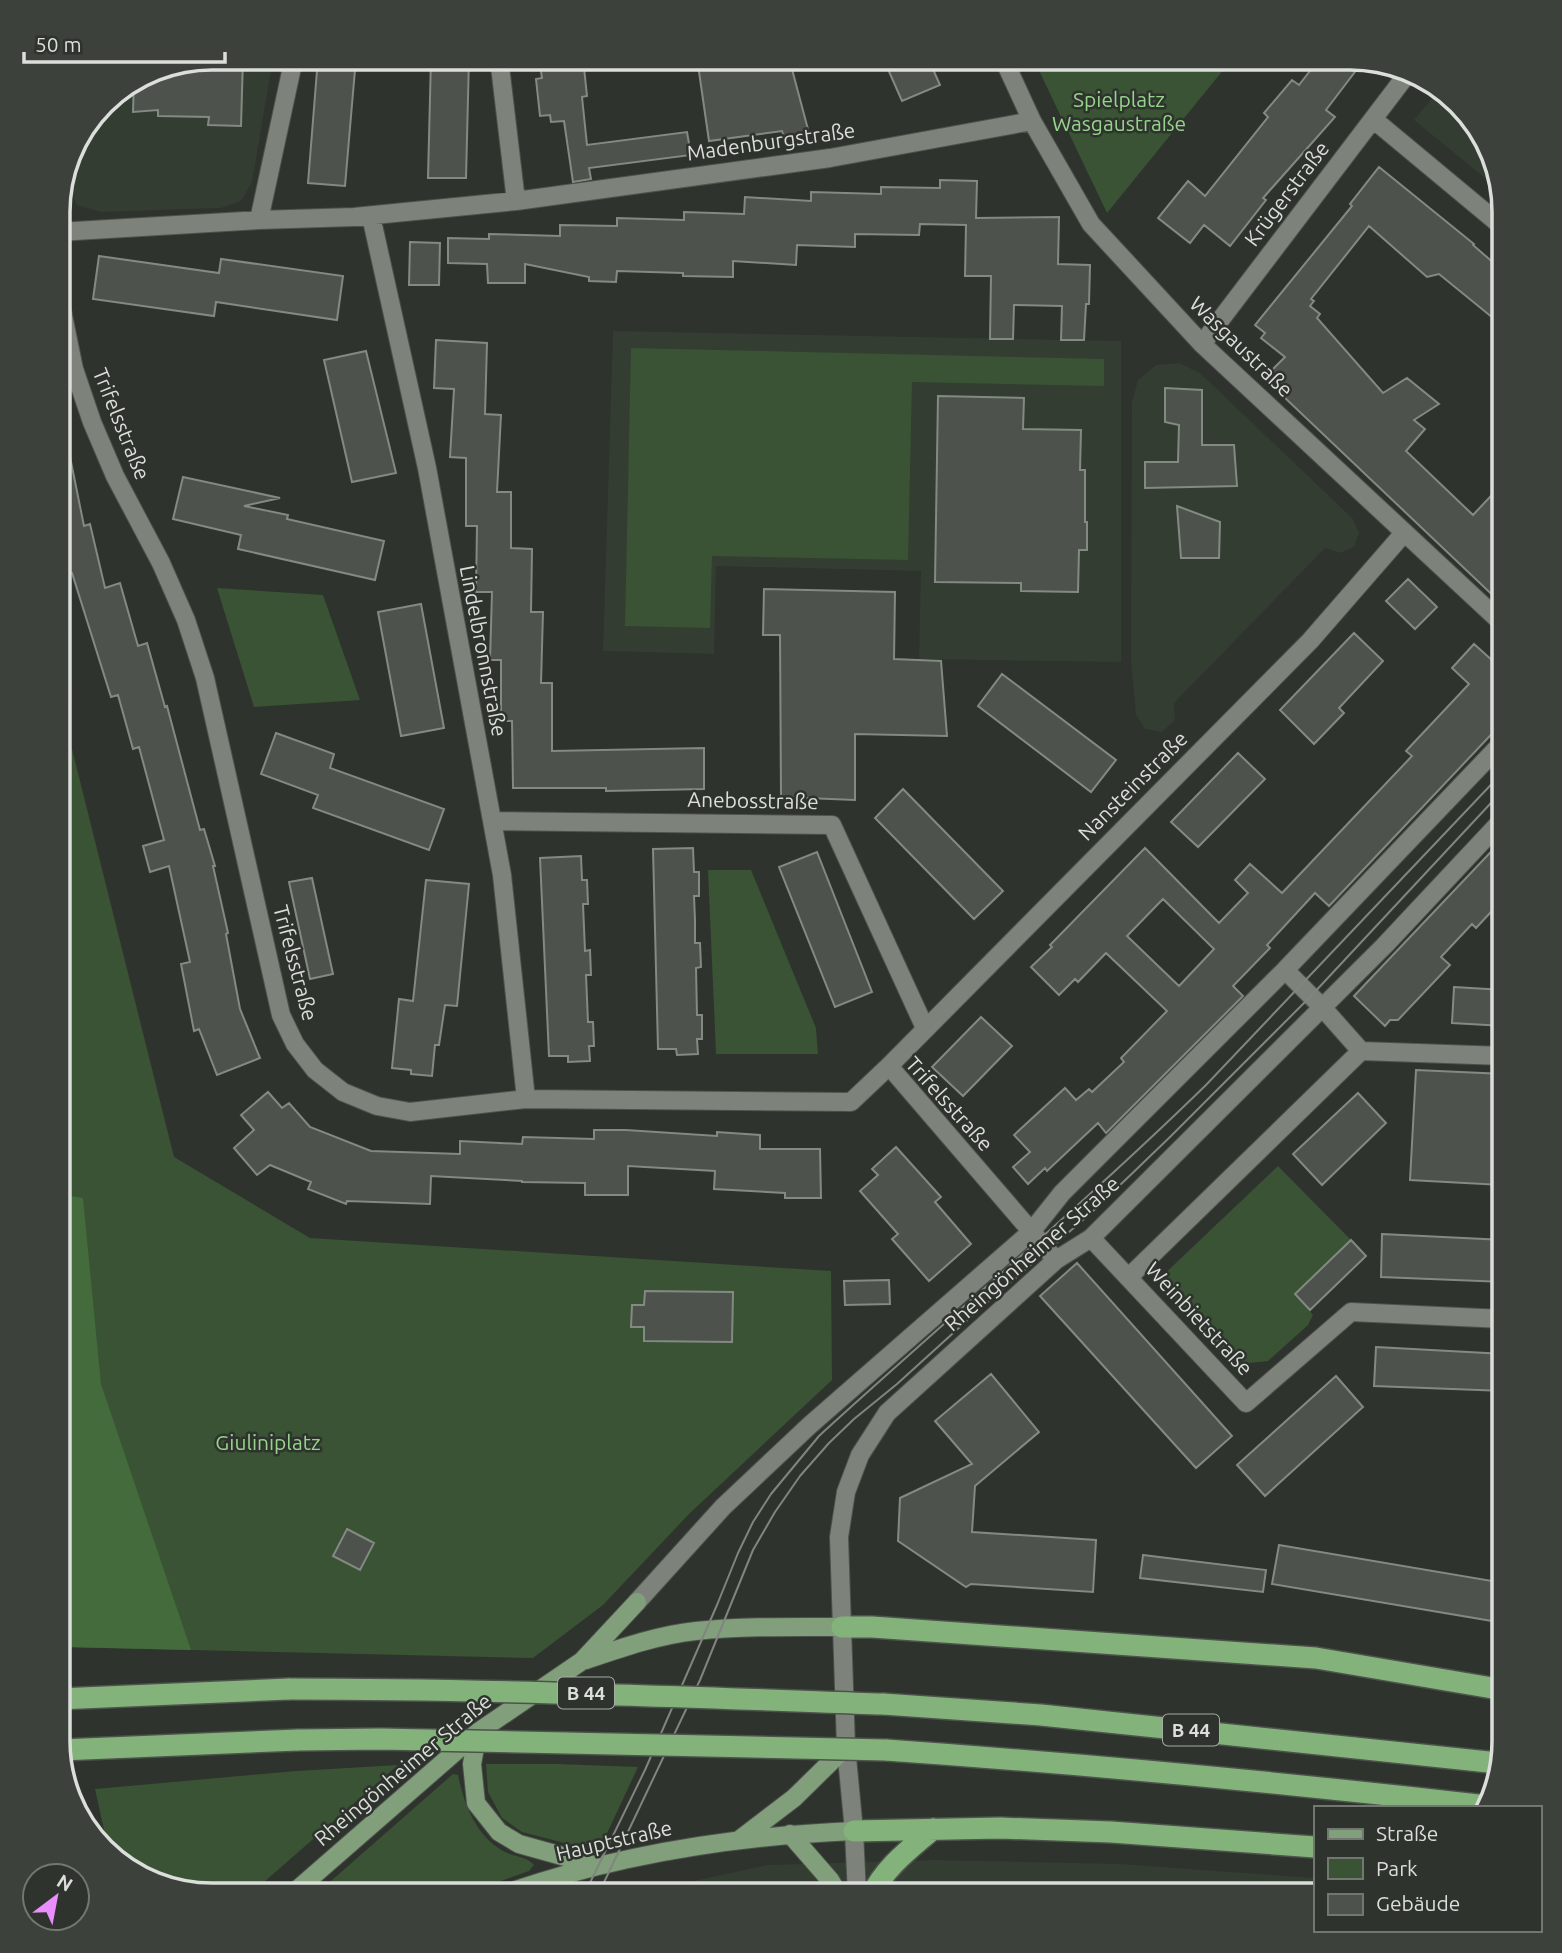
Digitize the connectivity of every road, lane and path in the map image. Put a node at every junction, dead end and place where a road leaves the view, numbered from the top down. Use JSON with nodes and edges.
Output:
{"nodes":[{"id":1,"x":291,"y":70,"type":"edge"},
{"id":2,"x":500,"y":70,"type":"edge"},
{"id":3,"x":1009,"y":70,"type":"edge"},
{"id":4,"x":1402,"y":81,"type":"edge"},
{"id":5,"x":1373,"y":118,"type":"junction"},
{"id":6,"x":1032,"y":121,"type":"junction"},
{"id":7,"x":516,"y":201,"type":"junction"},
{"id":8,"x":371,"y":216,"type":"junction"},
{"id":9,"x":1492,"y":218,"type":"edge"},
{"id":10,"x":259,"y":220,"type":"junction"},
{"id":11,"x":70,"y":231,"type":"edge"},
{"id":12,"x":1202,"y":344,"type":"junction"},
{"id":13,"x":70,"y":350,"type":"edge"},
{"id":14,"x":1404,"y":533,"type":"junction"},
{"id":15,"x":1492,"y":614,"type":"edge"},
{"id":16,"x":1492,"y":754,"type":"edge"},
{"id":17,"x":492,"y":821,"type":"junction"},
{"id":18,"x":1492,"y":831,"type":"edge"},
{"id":19,"x":1285,"y":970,"type":"junction"},
{"id":20,"x":1322,"y":1007,"type":"junction"},
{"id":21,"x":925,"y":1028,"type":"junction"},
{"id":22,"x":1361,"y":1051,"type":"junction"},
{"id":23,"x":1492,"y":1056,"type":"edge"},
{"id":24,"x":889,"y":1066,"type":"junction"},
{"id":25,"x":526,"y":1100,"type":"junction"},
{"id":26,"x":1031,"y":1232,"type":"junction"},
{"id":27,"x":1091,"y":1238,"type":"junction"},
{"id":28,"x":1056,"y":1260,"type":"junction"},
{"id":29,"x":1129,"y":1277,"type":"junction"},
{"id":30,"x":1492,"y":1319,"type":"edge"},
{"id":31,"x":637,"y":1602,"type":"joint"},
{"id":32,"x":842,"y":1627,"type":"junction"},
{"id":33,"x":582,"y":1661,"type":"junction"},
{"id":34,"x":1492,"y":1688,"type":"edge"},
{"id":35,"x":70,"y":1698,"type":"edge"},
{"id":36,"x":478,"y":1732,"type":"junction"},
{"id":37,"x":846,"y":1747,"type":"junction"},
{"id":38,"x":70,"y":1750,"type":"edge"},
{"id":39,"x":1490,"y":1762,"type":"edge"},
{"id":40,"x":1476,"y":1805,"type":"edge"},
{"id":41,"x":933,"y":1829,"type":"junction"},
{"id":42,"x":854,"y":1831,"type":"junction"},
{"id":43,"x":790,"y":1834,"type":"junction"},
{"id":44,"x":739,"y":1840,"type":"junction"},
{"id":45,"x":1314,"y":1847,"type":"edge"},
{"id":46,"x":598,"y":1866,"type":"junction"},
{"id":47,"x":305,"y":1883,"type":"edge"},
{"id":48,"x":541,"y":1883,"type":"edge"},
{"id":49,"x":832,"y":1883,"type":"edge"},
{"id":50,"x":856,"y":1883,"type":"edge"},
{"id":51,"x":879,"y":1883,"type":"edge"}],
"edges":[{"from":1,"to":10,"type":"street"},
{"from":2,"to":7,"type":"street"},
{"from":3,"to":6,"type":"street","name":"Wasgaustraße"},
{"from":4,"to":5,"type":"street","name":"Krügerstraße"},
{"from":5,"to":9,"type":"street"},
{"from":5,"to":12,"type":"street","name":"Krügerstraße"},
{"from":6,"to":7,"type":"street","name":"Madenburgstraße"},
{"from":6,"to":12,"type":"street","name":"Wasgaustraße"},
{"from":7,"to":8,"type":"street","name":"Madenburgstraße"},
{"from":8,"to":10,"type":"street","name":"Madenburgstraße"},
{"from":8,"to":17,"type":"street","name":"Lindelbronnstraße"},
{"from":10,"to":11,"type":"street","name":"Madenburgstraße"},
{"from":12,"to":14,"type":"street","name":"Wasgaustraße"},
{"from":13,"to":25,"type":"street","name":"Trifelsstraße"},
{"from":14,"to":15,"type":"street","name":"Wasgaustraße"},
{"from":14,"to":21,"type":"street","name":"Nansteinstraße"},
{"from":16,"to":19,"type":"street","name":"Rheingönheimer Straße"},
{"from":17,"to":21,"type":"street","name":"Anebosstraße"},
{"from":17,"to":25,"type":"street","name":"Lindelbronnstraße"},
{"from":18,"to":20,"type":"street","name":"Rheingönheimer Straße"},
{"from":19,"to":20,"type":"street"},
{"from":19,"to":26,"type":"street","name":"Rheingönheimer Straße"},
{"from":20,"to":22,"type":"street"},
{"from":20,"to":27,"type":"street","name":"Rheingönheimer Straße"},
{"from":21,"to":24,"type":"street","name":"Nansteinstraße"},
{"from":22,"to":23,"type":"street"},
{"from":22,"to":29,"type":"street"},
{"from":24,"to":25,"type":"street","name":"Trifelsstraße"},
{"from":24,"to":26,"type":"street","name":"Trifelsstraße"},
{"from":26,"to":28,"type":"street","name":"Trifelsstraße"},
{"from":26,"to":31,"type":"street","name":"Rheingönheimer Straße"},
{"from":27,"to":28,"type":"street","name":"Rheingönheimer Straße"},
{"from":27,"to":29,"type":"street","name":"Weinbietstraße"},
{"from":28,"to":32,"type":"street","name":"Rheingönheimer Straße"},
{"from":29,"to":30,"type":"street","name":"Weinbietstraße"},
{"from":31,"to":33,"type":"main road"},
{"from":32,"to":33,"type":"main road"},
{"from":32,"to":34,"type":"highway"},
{"from":32,"to":37,"type":"street","name":"Rheingönheimer Straße"},
{"from":33,"to":36,"type":"main road","name":"Rheingönheimer Straße"},
{"from":35,"to":39,"type":"highway","number":"B 44","bridge":true},
{"from":36,"to":46,"type":"main road"},
{"from":36,"to":47,"type":"main road","name":"Rheingönheimer Straße"},
{"from":37,"to":42,"type":"street","name":"Rheingönheimer Straße"},
{"from":37,"to":44,"type":"main road"},
{"from":38,"to":40,"type":"highway","number":"B 44","bridge":true},
{"from":41,"to":42,"type":"highway"},
{"from":41,"to":45,"type":"highway"},
{"from":41,"to":51,"type":"highway"},
{"from":42,"to":43,"type":"main road","name":"Hauptstraße"},
{"from":42,"to":50,"type":"street","name":"Rheingönheimer Straße"},
{"from":43,"to":44,"type":"main road","name":"Hauptstraße"},
{"from":43,"to":49,"type":"main road"},
{"from":44,"to":46,"type":"main road","name":"Hauptstraße"},
{"from":46,"to":48,"type":"main road","name":"Hauptstraße"}]}
